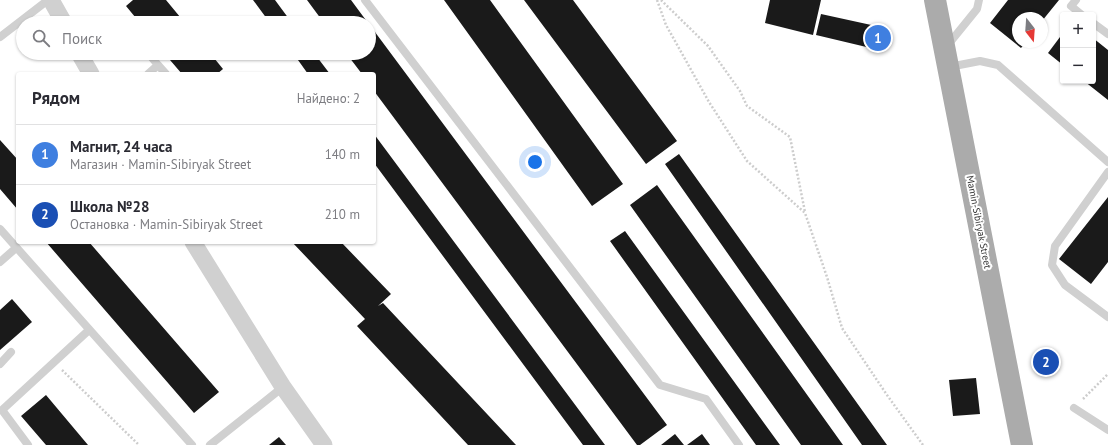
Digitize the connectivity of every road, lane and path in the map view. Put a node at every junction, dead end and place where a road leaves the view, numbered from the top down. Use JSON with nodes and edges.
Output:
{"nodes":[{"id":1,"x":48,"y":0,"type":"edge"},
{"id":2,"x":51,"y":0,"type":"edge"},
{"id":3,"x":365,"y":0,"type":"edge"},
{"id":4,"x":657,"y":0,"type":"edge"},
{"id":5,"x":661,"y":0,"type":"edge"},
{"id":6,"x":935,"y":0,"type":"edge"},
{"id":7,"x":979,"y":0,"type":"edge"},
{"id":8,"x":1076,"y":0,"type":"edge"},
{"id":9,"x":1078,"y":12,"type":"edge"},
{"id":10,"x":27,"y":16,"type":"edge"},
{"id":11,"x":60,"y":16,"type":"edge"},
{"id":12,"x":16,"y":25,"type":"edge"},
{"id":13,"x":1096,"y":25,"type":"edge"},
{"id":14,"x":1108,"y":34,"type":"edge"},
{"id":15,"x":0,"y":37,"type":"edge"},
{"id":16,"x":946,"y":58,"type":"junction"},
{"id":17,"x":84,"y":60,"type":"edge"},
{"id":18,"x":154,"y":60,"type":"edge"},
{"id":19,"x":158,"y":65,"type":"junction"},
{"id":20,"x":90,"y":72,"type":"edge"},
{"id":21,"x":150,"y":72,"type":"edge"},
{"id":22,"x":164,"y":72,"type":"edge"},
{"id":23,"x":1108,"y":162,"type":"edge"},
{"id":24,"x":1108,"y":172,"type":"edge"},
{"id":25,"x":805,"y":214,"type":"junction"},
{"id":26,"x":0,"y":230,"type":"edge"},
{"id":27,"x":194,"y":244,"type":"edge"},
{"id":28,"x":16,"y":248,"type":"junction"},
{"id":29,"x":0,"y":262,"type":"edge"},
{"id":30,"x":1108,"y":317,"type":"edge"},
{"id":31,"x":89,"y":330,"type":"junction"},
{"id":32,"x":11,"y":352,"type":"dead end"},
{"id":33,"x":54,"y":362,"type":"junction"},
{"id":34,"x":0,"y":364,"type":"edge"},
{"id":35,"x":1108,"y":374,"type":"edge"},
{"id":36,"x":283,"y":387,"type":"junction"},
{"id":37,"x":1074,"y":408,"type":"joint"},
{"id":38,"x":1108,"y":430,"type":"edge"},
{"id":39,"x":28,"y":445,"type":"edge"},
{"id":40,"x":139,"y":445,"type":"edge"},
{"id":41,"x":192,"y":445,"type":"edge"},
{"id":42,"x":210,"y":445,"type":"edge"},
{"id":43,"x":324,"y":445,"type":"edge"},
{"id":44,"x":739,"y":445,"type":"edge"},
{"id":45,"x":923,"y":445,"type":"edge"},
{"id":46,"x":1022,"y":445,"type":"edge"}],
"edges":[{"from":1,"to":10,"type":"lane"},
{"from":2,"to":11,"type":"street"},
{"from":3,"to":44,"type":"lane"},
{"from":4,"to":25,"type":"path"},
{"from":5,"to":25,"type":"path"},
{"from":6,"to":16,"type":"main road","name":"Mamin-Sibiryak Street"},
{"from":7,"to":16,"type":"lane"},
{"from":8,"to":9,"type":"lane"},
{"from":12,"to":15,"type":"lane"},
{"from":13,"to":14,"type":"lane"},
{"from":16,"to":23,"type":"lane"},
{"from":16,"to":46,"type":"main road","name":"Mamin-Sibiryak Street"},
{"from":17,"to":20,"type":"street"},
{"from":18,"to":19,"type":"lane"},
{"from":19,"to":21,"type":"lane"},
{"from":19,"to":22,"type":"lane"},
{"from":24,"to":30,"type":"lane"},
{"from":25,"to":45,"type":"path"},
{"from":26,"to":28,"type":"lane"},
{"from":27,"to":36,"type":"street"},
{"from":28,"to":29,"type":"lane"},
{"from":28,"to":31,"type":"lane"},
{"from":31,"to":33,"type":"lane"},
{"from":31,"to":41,"type":"lane"},
{"from":32,"to":34,"type":"lane"},
{"from":33,"to":39,"type":"lane"},
{"from":33,"to":40,"type":"path"},
{"from":35,"to":37,"type":"path"},
{"from":36,"to":42,"type":"lane"},
{"from":36,"to":43,"type":"street"},
{"from":37,"to":38,"type":"lane"}]}
